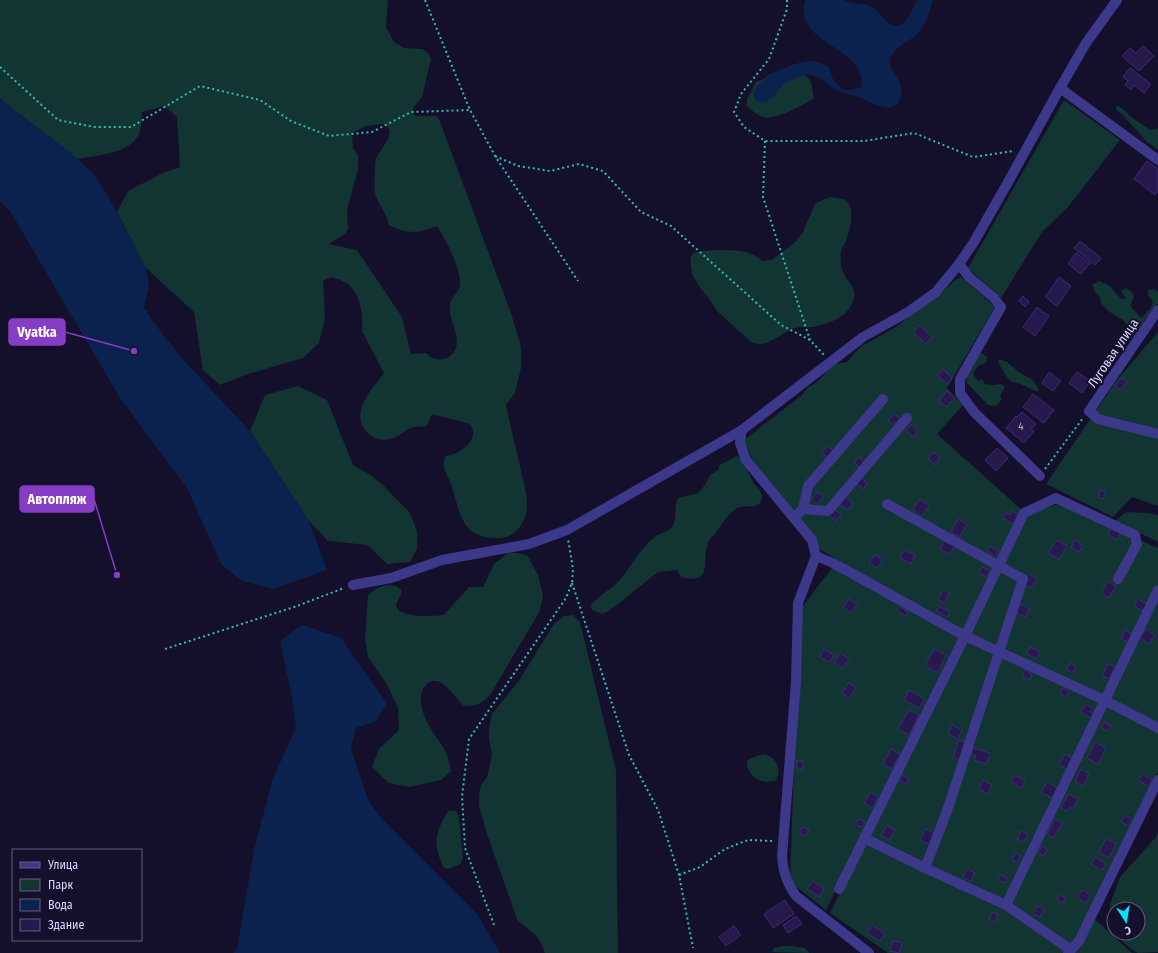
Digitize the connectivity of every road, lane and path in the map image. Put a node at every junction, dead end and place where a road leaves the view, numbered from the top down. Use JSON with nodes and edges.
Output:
{"nodes":[{"id":1,"x":425,"y":0,"type":"edge"},
{"id":2,"x":787,"y":0,"type":"edge"},
{"id":3,"x":1117,"y":0,"type":"edge"},
{"id":4,"x":0,"y":67,"type":"edge"},
{"id":5,"x":1060,"y":88,"type":"junction"},
{"id":6,"x":470,"y":110,"type":"junction"},
{"id":7,"x":765,"y":141,"type":"junction"},
{"id":8,"x":1026,"y":149,"type":"junction"},
{"id":9,"x":495,"y":156,"type":"junction"},
{"id":10,"x":1158,"y":160,"type":"edge"},
{"id":11,"x":959,"y":264,"type":"junction"},
{"id":12,"x":578,"y":281,"type":"dead end"},
{"id":13,"x":1158,"y":310,"type":"edge"},
{"id":14,"x":810,"y":340,"type":"junction"},
{"id":15,"x":830,"y":362,"type":"junction"},
{"id":16,"x":883,"y":399,"type":"dead end"},
{"id":17,"x":1089,"y":411,"type":"junction"},
{"id":18,"x":907,"y":418,"type":"dead end"},
{"id":19,"x":742,"y":430,"type":"junction"},
{"id":20,"x":1158,"y":434,"type":"edge"},
{"id":21,"x":1040,"y":476,"type":"joint"},
{"id":22,"x":888,"y":504,"type":"dead end"},
{"id":23,"x":804,"y":509,"type":"junction"},
{"id":24,"x":794,"y":518,"type":"junction"},
{"id":25,"x":567,"y":530,"type":"junction"},
{"id":26,"x":816,"y":556,"type":"junction"},
{"id":27,"x":998,"y":565,"type":"junction"},
{"id":28,"x":1118,"y":579,"type":"dead end"},
{"id":29,"x":572,"y":582,"type":"junction"},
{"id":30,"x":353,"y":585,"type":"joint"},
{"id":31,"x":1158,"y":590,"type":"edge"},
{"id":32,"x":965,"y":636,"type":"junction"},
{"id":33,"x":165,"y":649,"type":"dead end"},
{"id":34,"x":998,"y":652,"type":"junction"},
{"id":35,"x":1104,"y":700,"type":"junction"},
{"id":36,"x":1158,"y":728,"type":"edge"},
{"id":37,"x":1158,"y":780,"type":"edge"},
{"id":38,"x":864,"y":838,"type":"junction"},
{"id":39,"x":783,"y":842,"type":"junction"},
{"id":40,"x":925,"y":868,"type":"junction"},
{"id":41,"x":679,"y":875,"type":"junction"},
{"id":42,"x":839,"y":889,"type":"dead end"},
{"id":43,"x":1006,"y":905,"type":"junction"},
{"id":44,"x":494,"y":925,"type":"dead end"},
{"id":45,"x":693,"y":948,"type":"dead end"},
{"id":46,"x":1069,"y":952,"type":"edge"},
{"id":47,"x":869,"y":953,"type":"edge"}],
"edges":[{"from":1,"to":6,"type":"path"},
{"from":2,"to":7,"type":"path"},
{"from":3,"to":5,"type":"street"},
{"from":4,"to":6,"type":"path"},
{"from":5,"to":8,"type":"street"},
{"from":5,"to":10,"type":"street"},
{"from":6,"to":9,"type":"path"},
{"from":7,"to":8,"type":"path"},
{"from":7,"to":14,"type":"path"},
{"from":8,"to":11,"type":"street"},
{"from":9,"to":12,"type":"path"},
{"from":9,"to":14,"type":"path"},
{"from":11,"to":15,"type":"street"},
{"from":11,"to":21,"type":"street"},
{"from":13,"to":17,"type":"street","name":"Луговая улица"},
{"from":14,"to":15,"type":"path"},
{"from":15,"to":19,"type":"street"},
{"from":16,"to":23,"type":"street"},
{"from":17,"to":20,"type":"street"},
{"from":17,"to":21,"type":"path"},
{"from":18,"to":23,"type":"street"},
{"from":19,"to":24,"type":"street"},
{"from":19,"to":25,"type":"street"},
{"from":22,"to":27,"type":"street"},
{"from":23,"to":24,"type":"street"},
{"from":24,"to":26,"type":"street"},
{"from":25,"to":29,"type":"path"},
{"from":25,"to":30,"type":"street"},
{"from":26,"to":32,"type":"street"},
{"from":26,"to":39,"type":"street"},
{"from":27,"to":28,"type":"street"},
{"from":27,"to":32,"type":"street"},
{"from":27,"to":34,"type":"street"},
{"from":29,"to":41,"type":"path"},
{"from":29,"to":44,"type":"path"},
{"from":30,"to":33,"type":"path"},
{"from":31,"to":35,"type":"street"},
{"from":32,"to":34,"type":"street"},
{"from":32,"to":38,"type":"street"},
{"from":34,"to":35,"type":"street"},
{"from":34,"to":40,"type":"street"},
{"from":35,"to":36,"type":"street"},
{"from":35,"to":43,"type":"street"},
{"from":37,"to":46,"type":"street"},
{"from":38,"to":40,"type":"street"},
{"from":38,"to":42,"type":"street"},
{"from":39,"to":41,"type":"path"},
{"from":39,"to":47,"type":"street"},
{"from":40,"to":43,"type":"street"},
{"from":41,"to":45,"type":"path"},
{"from":43,"to":46,"type":"street"}]}
